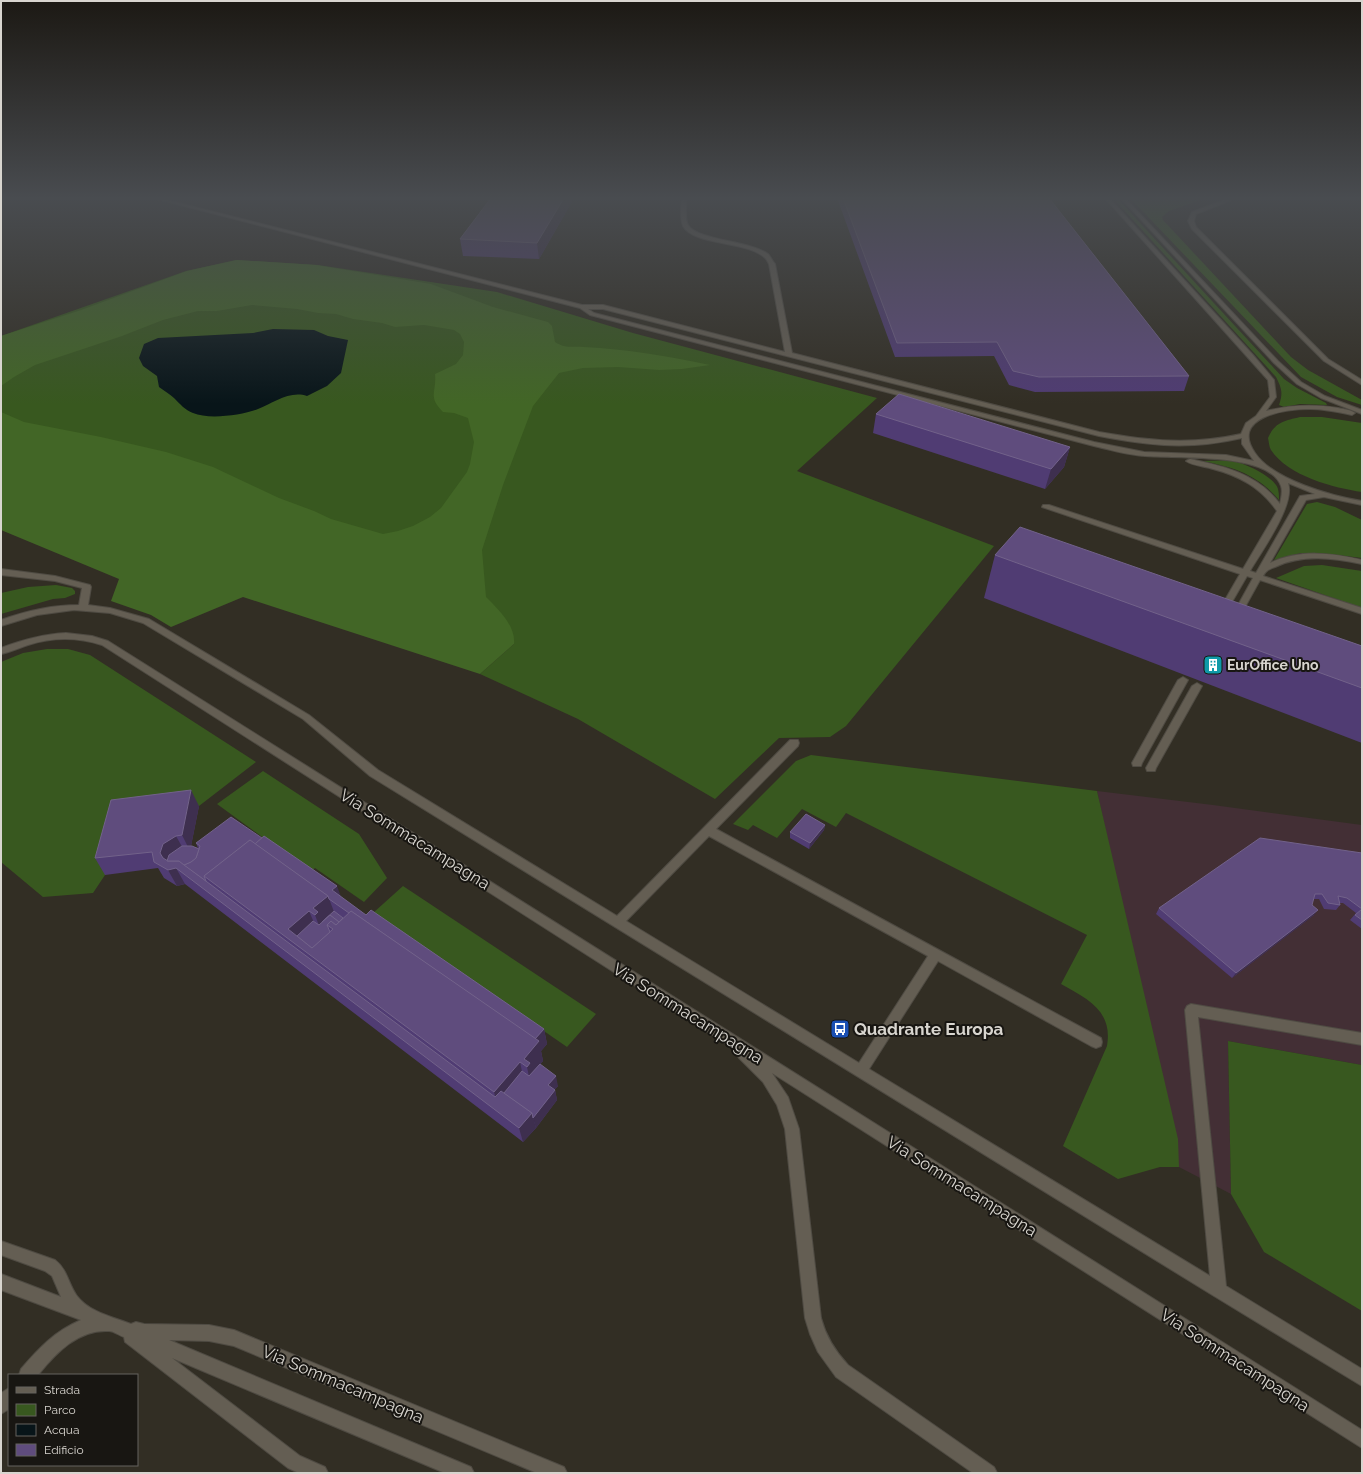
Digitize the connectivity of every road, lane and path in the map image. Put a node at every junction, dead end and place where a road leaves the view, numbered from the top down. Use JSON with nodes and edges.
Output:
{"nodes":[{"id":1,"x":424,"y":267,"type":"edge"},
{"id":2,"x":773,"y":267,"type":"edge"},
{"id":3,"x":1170,"y":267,"type":"edge"},
{"id":4,"x":1187,"y":267,"type":"edge"},
{"id":5,"x":1233,"y":267,"type":"edge"},
{"id":6,"x":582,"y":307,"type":"junction"},
{"id":7,"x":790,"y":355,"type":"junction"},
{"id":8,"x":1362,"y":383,"type":"edge"},
{"id":9,"x":1362,"y":412,"type":"edge"},
{"id":10,"x":1362,"y":415,"type":"edge"},
{"id":11,"x":1259,"y":416,"type":"junction"},
{"id":12,"x":1244,"y":435,"type":"junction"},
{"id":13,"x":1161,"y":455,"type":"junction"},
{"id":14,"x":1263,"y":465,"type":"junction"},
{"id":15,"x":1274,"y":473,"type":"junction"},
{"id":16,"x":1323,"y":495,"type":"junction"},
{"id":17,"x":1362,"y":503,"type":"edge"},
{"id":18,"x":1046,"y":506,"type":"dead end"},
{"id":19,"x":1362,"y":510,"type":"edge"},
{"id":20,"x":1280,"y":511,"type":"junction"},
{"id":21,"x":1362,"y":562,"type":"edge"},
{"id":22,"x":1,"y":572,"type":"edge"},
{"id":23,"x":1245,"y":572,"type":"junction"},
{"id":24,"x":1259,"y":573,"type":"junction"},
{"id":25,"x":83,"y":608,"type":"junction"},
{"id":26,"x":1362,"y":611,"type":"edge"},
{"id":27,"x":1217,"y":621,"type":"edge"},
{"id":28,"x":1,"y":623,"type":"edge"},
{"id":29,"x":1230,"y":626,"type":"edge"},
{"id":30,"x":1,"y":651,"type":"edge"},
{"id":31,"x":1183,"y":680,"type":"dead end"},
{"id":32,"x":1197,"y":686,"type":"dead end"},
{"id":33,"x":794,"y":743,"type":"dead end"},
{"id":34,"x":1137,"y":763,"type":"dead end"},
{"id":35,"x":1151,"y":768,"type":"dead end"},
{"id":36,"x":708,"y":830,"type":"junction"},
{"id":37,"x":618,"y":922,"type":"junction"},
{"id":38,"x":936,"y":954,"type":"junction"},
{"id":39,"x":1362,"y":1039,"type":"edge"},
{"id":40,"x":730,"y":1040,"type":"junction"},
{"id":41,"x":1096,"y":1042,"type":"dead end"},
{"id":42,"x":861,"y":1072,"type":"junction"},
{"id":43,"x":1,"y":1248,"type":"edge"},
{"id":44,"x":1,"y":1282,"type":"edge"},
{"id":45,"x":1219,"y":1291,"type":"junction"},
{"id":46,"x":80,"y":1311,"type":"junction"},
{"id":47,"x":115,"y":1326,"type":"junction"},
{"id":48,"x":28,"y":1374,"type":"edge"},
{"id":49,"x":1362,"y":1378,"type":"edge"},
{"id":50,"x":8,"y":1397,"type":"edge"},
{"id":51,"x":1,"y":1406,"type":"edge"},
{"id":52,"x":1362,"y":1440,"type":"edge"},
{"id":53,"x":319,"y":1473,"type":"edge"},
{"id":54,"x":465,"y":1473,"type":"edge"},
{"id":55,"x":558,"y":1473,"type":"edge"},
{"id":56,"x":988,"y":1473,"type":"edge"}],
"edges":[{"from":1,"to":6,"type":"street"},
{"from":2,"to":7,"type":"street"},
{"from":3,"to":11,"type":"street"},
{"from":4,"to":9,"type":"street"},
{"from":5,"to":8,"type":"street"},
{"from":6,"to":7,"type":"street"},
{"from":6,"to":13,"type":"street"},
{"from":7,"to":12,"type":"street"},
{"from":10,"to":11,"type":"street"},
{"from":11,"to":12,"type":"street"},
{"from":12,"to":14,"type":"street"},
{"from":13,"to":14,"type":"street"},
{"from":13,"to":20,"type":"street"},
{"from":14,"to":15,"type":"street"},
{"from":15,"to":16,"type":"street"},
{"from":15,"to":20,"type":"street"},
{"from":16,"to":17,"type":"street"},
{"from":16,"to":19,"type":"street"},
{"from":16,"to":24,"type":"street"},
{"from":18,"to":23,"type":"street"},
{"from":20,"to":23,"type":"street"},
{"from":21,"to":24,"type":"street"},
{"from":22,"to":25,"type":"street"},
{"from":23,"to":24,"type":"street"},
{"from":23,"to":27,"type":"street"},
{"from":24,"to":26,"type":"street"},
{"from":24,"to":29,"type":"street"},
{"from":25,"to":28,"type":"street"},
{"from":25,"to":37,"type":"street"},
{"from":30,"to":40,"type":"street","name":"Via Sommacampagna"},
{"from":31,"to":34,"type":"street"},
{"from":32,"to":35,"type":"street"},
{"from":33,"to":36,"type":"street"},
{"from":36,"to":37,"type":"street"},
{"from":36,"to":38,"type":"street"},
{"from":37,"to":42,"type":"street"},
{"from":38,"to":41,"type":"street"},
{"from":38,"to":42,"type":"street"},
{"from":39,"to":45,"type":"street"},
{"from":40,"to":52,"type":"street","name":"Via Sommacampagna"},
{"from":40,"to":56,"type":"street"},
{"from":42,"to":45,"type":"street"},
{"from":43,"to":46,"type":"street"},
{"from":44,"to":46,"type":"street","name":"Via Sommacampagna"},
{"from":45,"to":49,"type":"street"},
{"from":46,"to":47,"type":"street","name":"Via Sommacampagna"},
{"from":47,"to":48,"type":"street"},
{"from":47,"to":53,"type":"street","name":"Via Sommacampagna"},
{"from":47,"to":54,"type":"street","name":"Via Sommacampagna"},
{"from":47,"to":55,"type":"street","name":"Via Sommacampagna"},
{"from":50,"to":51,"type":"street"}]}
